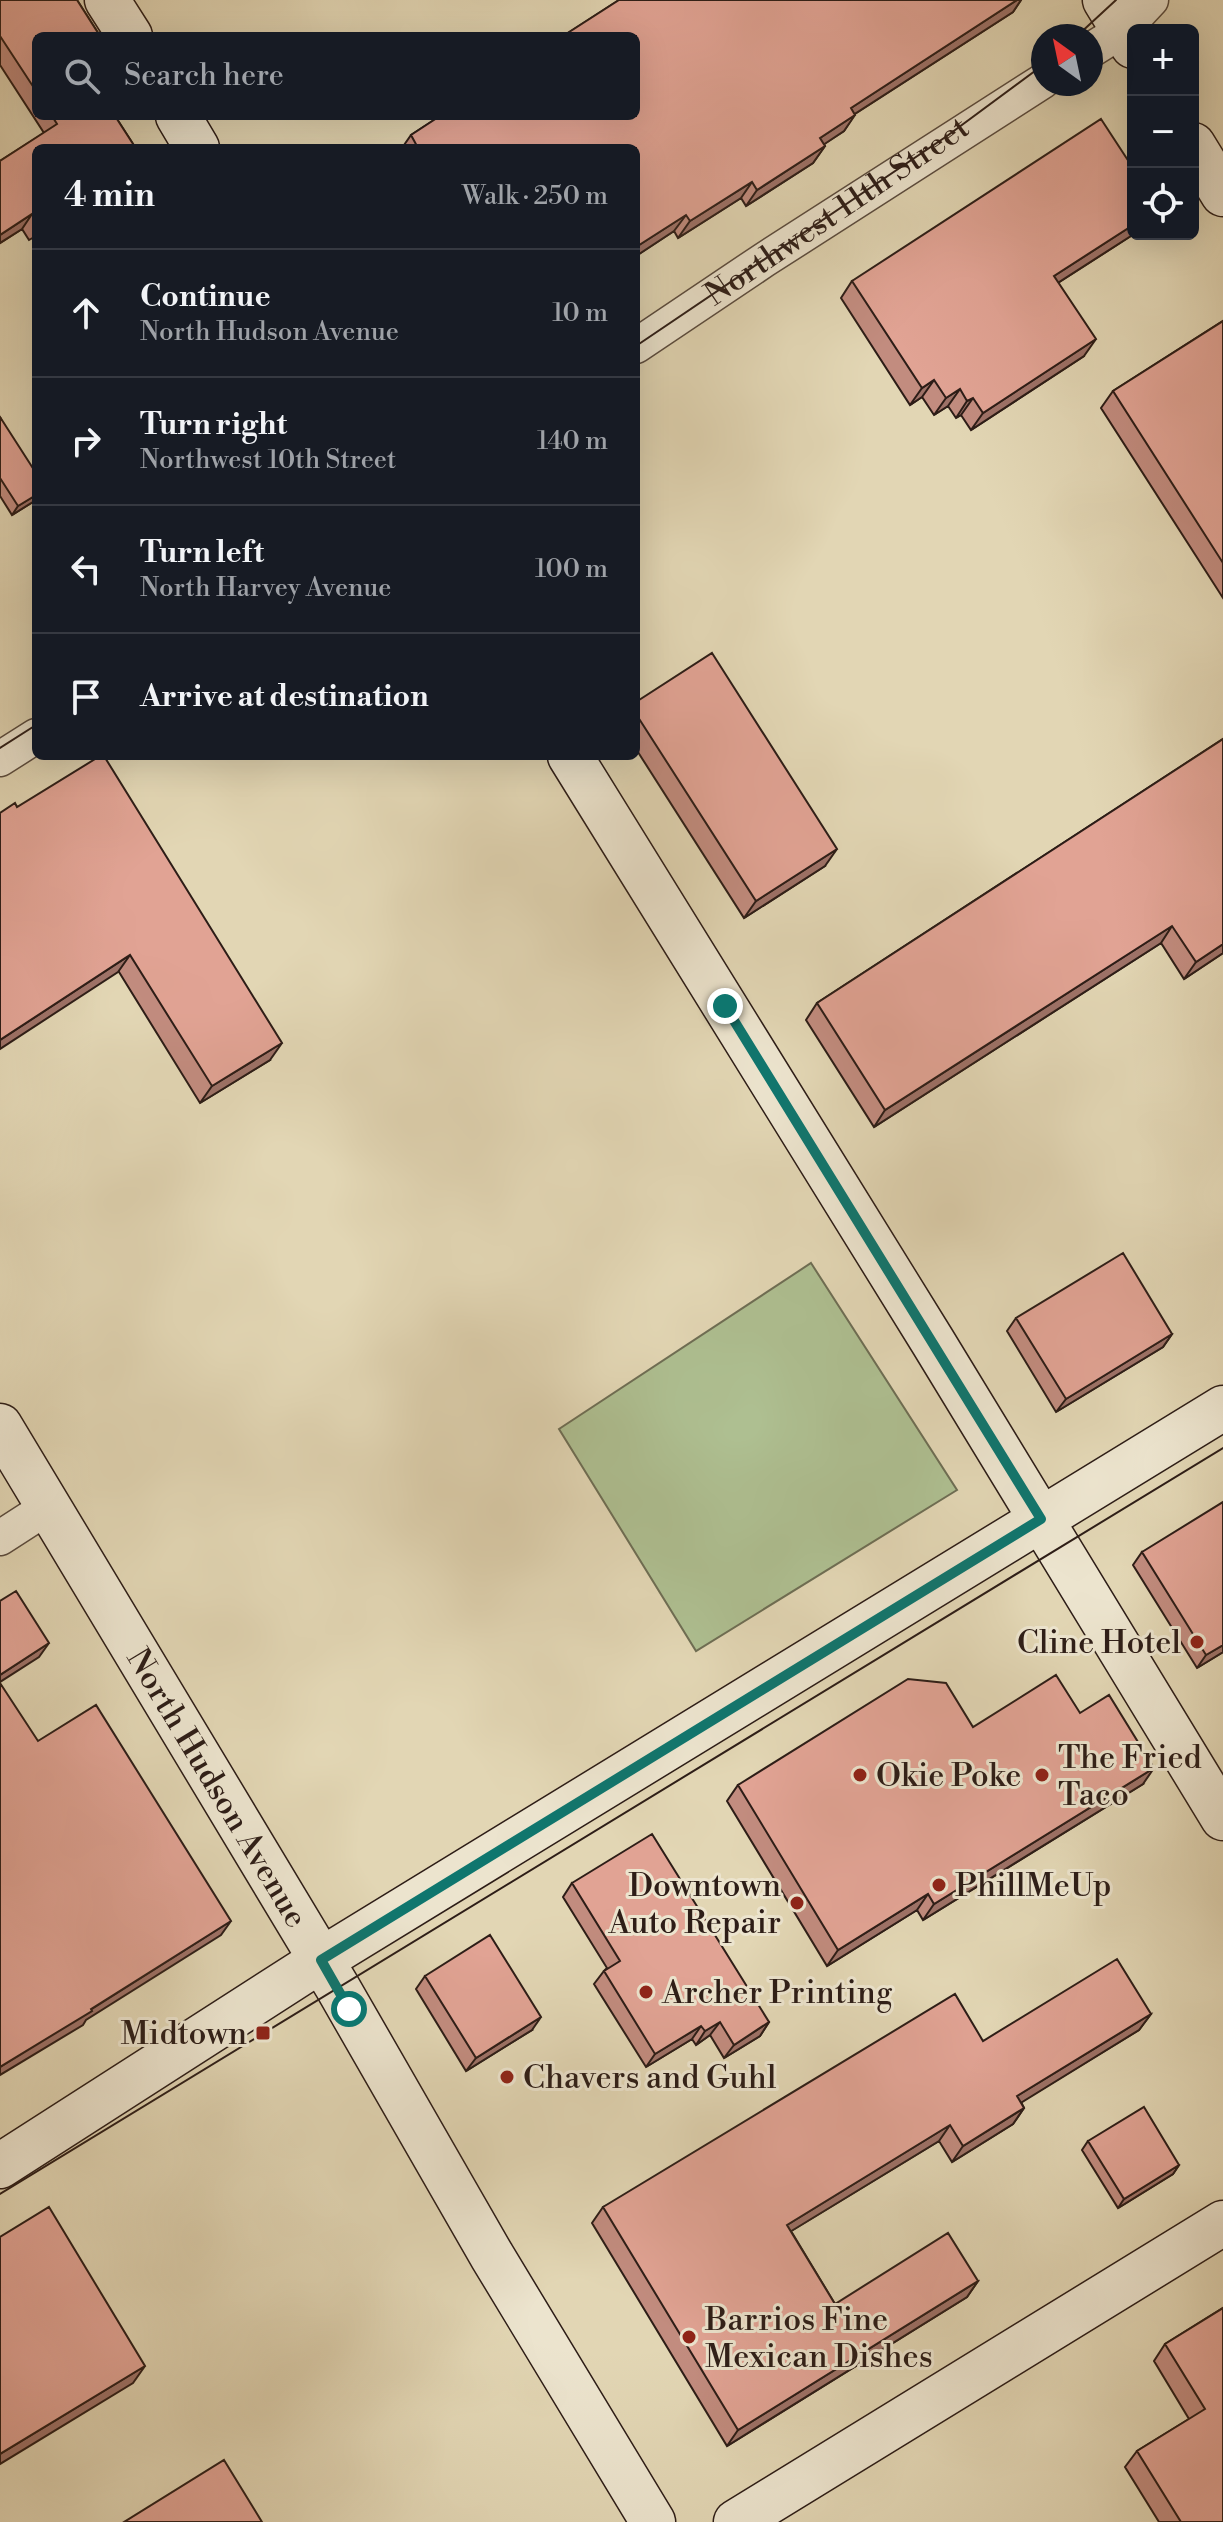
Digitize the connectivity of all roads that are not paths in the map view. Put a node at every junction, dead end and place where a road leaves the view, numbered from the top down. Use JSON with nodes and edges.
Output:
{"nodes":[{"id":1,"x":107,"y":0,"type":"edge"},
{"id":2,"x":127,"y":32,"type":"edge"},
{"id":3,"x":1031,"y":89,"type":"edge"},
{"id":4,"x":180,"y":120,"type":"edge"},
{"id":5,"x":195,"y":144,"type":"edge"},
{"id":6,"x":1199,"y":155,"type":"edge"},
{"id":7,"x":1223,"y":194,"type":"edge"},
{"id":8,"x":640,"y":343,"type":"edge"},
{"id":9,"x":32,"y":739,"type":"edge"},
{"id":10,"x":0,"y":759,"type":"edge"},
{"id":11,"x":572,"y":760,"type":"edge"},
{"id":12,"x":1223,"y":1408,"type":"edge"},
{"id":13,"x":0,"y":1426,"type":"edge"},
{"id":14,"x":48,"y":1507,"type":"junction"},
{"id":15,"x":1041,"y":1519,"type":"junction"},
{"id":16,"x":0,"y":1538,"type":"edge"},
{"id":17,"x":1223,"y":1818,"type":"edge"},
{"id":18,"x":321,"y":1960,"type":"junction"},
{"id":19,"x":0,"y":2166,"type":"edge"},
{"id":20,"x":1223,"y":2223,"type":"edge"},
{"id":21,"x":653,"y":2522,"type":"edge"},
{"id":22,"x":736,"y":2522,"type":"edge"}],
"edges":[{"from":1,"to":2,"type":"street"},
{"from":3,"to":8,"type":"street","name":"Northwest 11th Street"},
{"from":4,"to":5,"type":"street"},
{"from":6,"to":7,"type":"street"},
{"from":9,"to":10,"type":"street"},
{"from":11,"to":15,"type":"street"},
{"from":12,"to":15,"type":"street"},
{"from":13,"to":14,"type":"street","name":"North Hudson Avenue"},
{"from":14,"to":16,"type":"street"},
{"from":14,"to":18,"type":"street","name":"North Hudson Avenue"},
{"from":15,"to":17,"type":"street"},
{"from":15,"to":18,"type":"street"},
{"from":18,"to":19,"type":"street"},
{"from":18,"to":21,"type":"street","name":"North Hudson Avenue"},
{"from":20,"to":22,"type":"street"}]}
